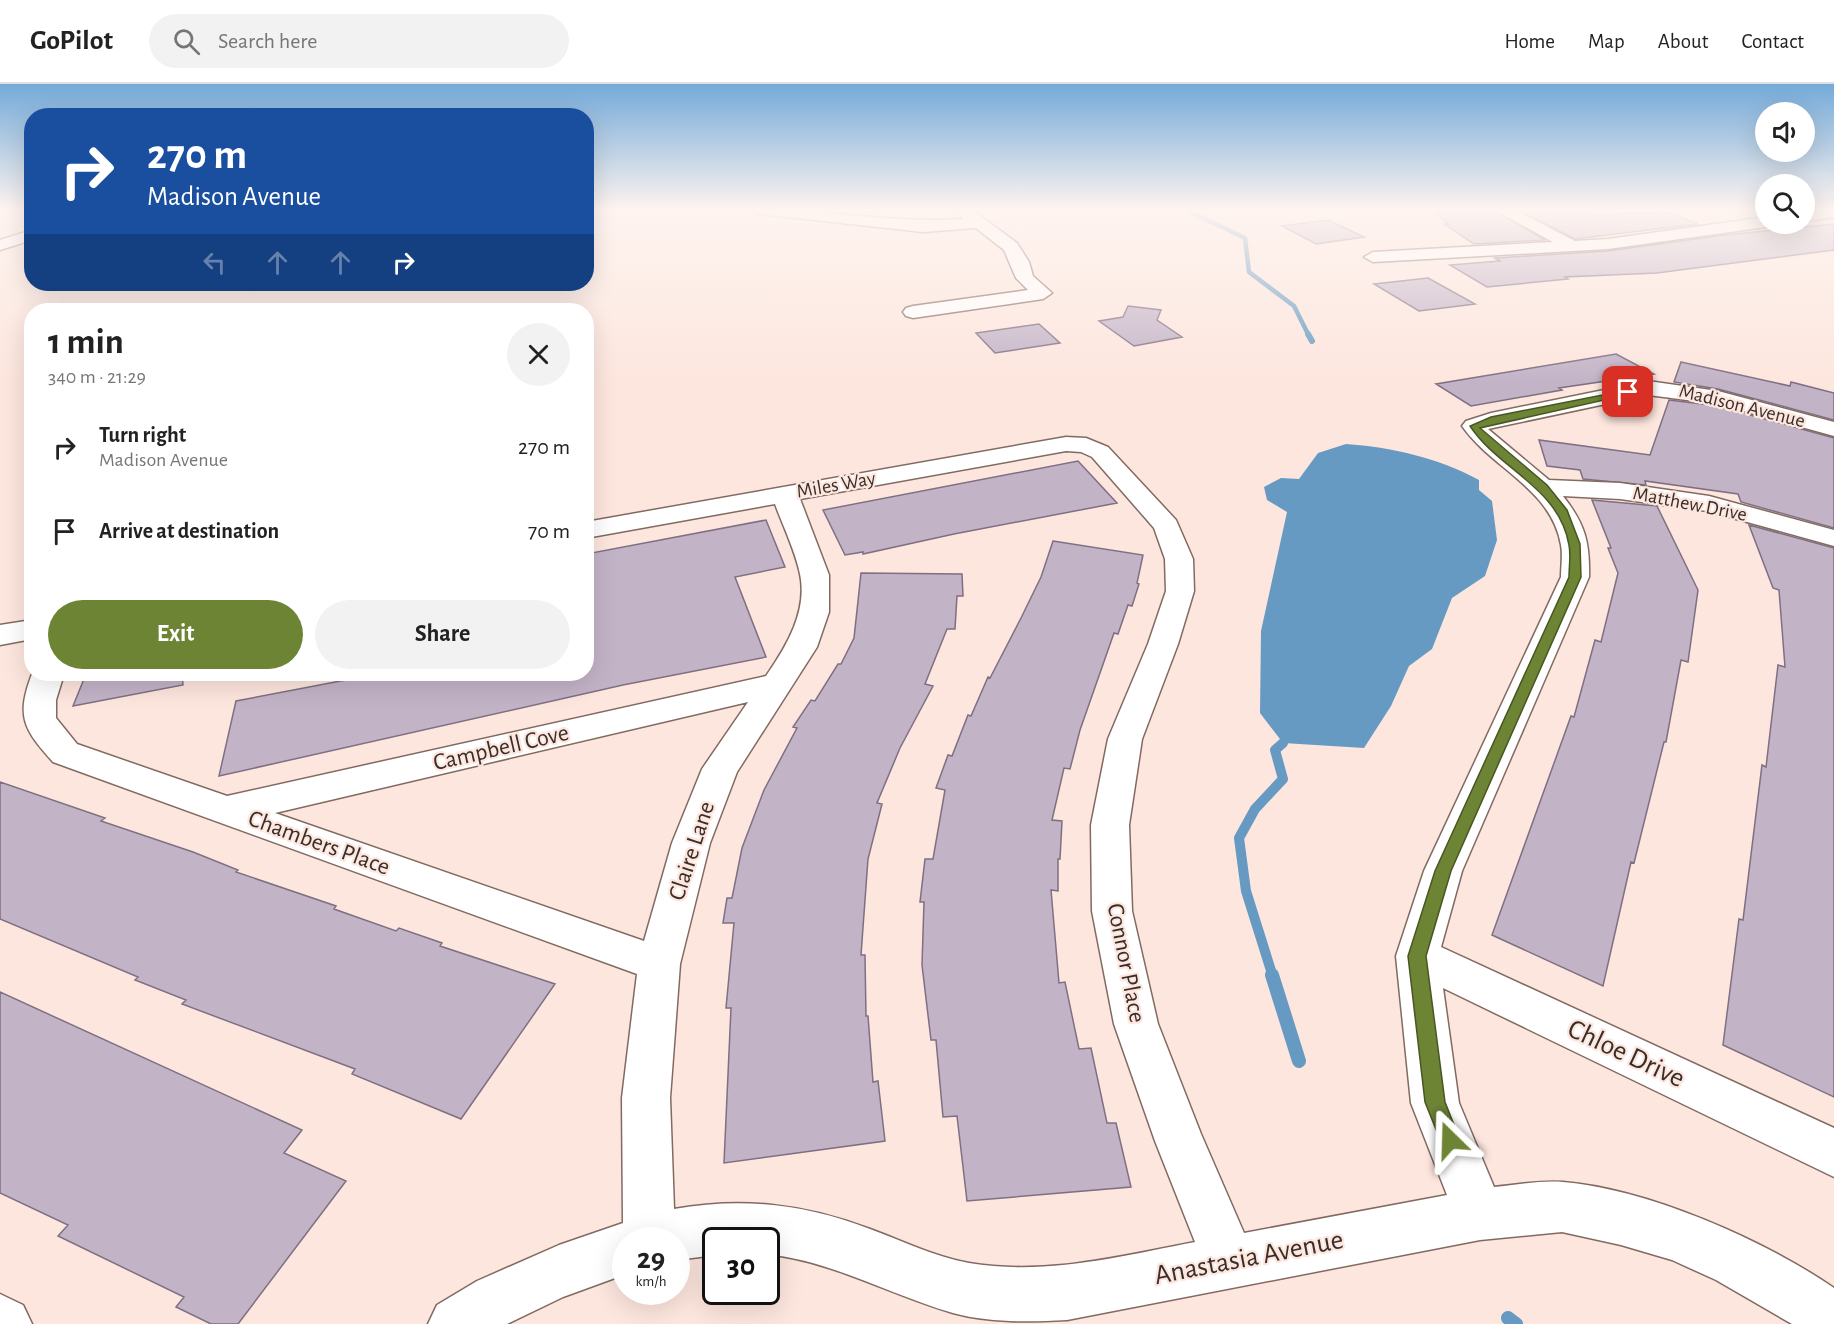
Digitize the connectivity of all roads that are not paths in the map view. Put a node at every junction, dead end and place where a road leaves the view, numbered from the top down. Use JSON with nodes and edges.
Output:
{"nodes":[{"id":1,"x":1022,"y":267,"type":"edge"},
{"id":2,"x":913,"y":312,"type":"dead end"},
{"id":3,"x":1834,"y":429,"type":"edge"},
{"id":4,"x":1086,"y":445,"type":"joint"},
{"id":5,"x":1544,"y":487,"type":"junction"},
{"id":6,"x":784,"y":495,"type":"junction"},
{"id":7,"x":594,"y":529,"type":"edge"},
{"id":8,"x":1834,"y":538,"type":"edge"},
{"id":9,"x":24,"y":630,"type":"edge"},
{"id":10,"x":0,"y":635,"type":"edge"},
{"id":11,"x":46,"y":681,"type":"edge"},
{"id":12,"x":774,"y":685,"type":"junction"},
{"id":13,"x":227,"y":810,"type":"junction"},
{"id":14,"x":1417,"y":956,"type":"junction"},
{"id":15,"x":659,"y":964,"type":"junction"},
{"id":16,"x":1834,"y":1153,"type":"edge"},
{"id":17,"x":1480,"y":1214,"type":"junction"},
{"id":18,"x":648,"y":1227,"type":"edge"},
{"id":19,"x":690,"y":1233,"type":"edge"},
{"id":20,"x":612,"y":1252,"type":"edge"},
{"id":21,"x":1229,"y":1261,"type":"junction"},
{"id":22,"x":0,"y":1321,"type":"edge"},
{"id":23,"x":1834,"y":1321,"type":"edge"},
{"id":24,"x":4,"y":1324,"type":"edge"},
{"id":25,"x":456,"y":1324,"type":"edge"}],
"edges":[{"from":1,"to":2,"type":"street"},
{"from":3,"to":5,"type":"street","name":"Madison Avenue"},
{"from":4,"to":6,"type":"street","name":"Miles Way"},
{"from":4,"to":21,"type":"street","name":"Connor Place"},
{"from":5,"to":8,"type":"street","name":"Matthew Drive"},
{"from":5,"to":14,"type":"street"},
{"from":6,"to":7,"type":"street","name":"Miles Way"},
{"from":6,"to":12,"type":"street","name":"Claire Lane"},
{"from":9,"to":10,"type":"street"},
{"from":11,"to":13,"type":"street","name":"Chambers Place"},
{"from":12,"to":13,"type":"street","name":"Campbell Cove"},
{"from":12,"to":15,"type":"street","name":"Claire Lane"},
{"from":13,"to":15,"type":"street","name":"Chambers Place"},
{"from":14,"to":16,"type":"street","name":"Chloe Drive"},
{"from":14,"to":17,"type":"street"},
{"from":15,"to":18,"type":"street","name":"Claire Lane"},
{"from":17,"to":21,"type":"street","name":"Anastasia Avenue"},
{"from":17,"to":23,"type":"street","name":"Anastasia Avenue"},
{"from":19,"to":21,"type":"street","name":"Anastasia Avenue"},
{"from":20,"to":25,"type":"street"},
{"from":22,"to":24,"type":"street"}]}
